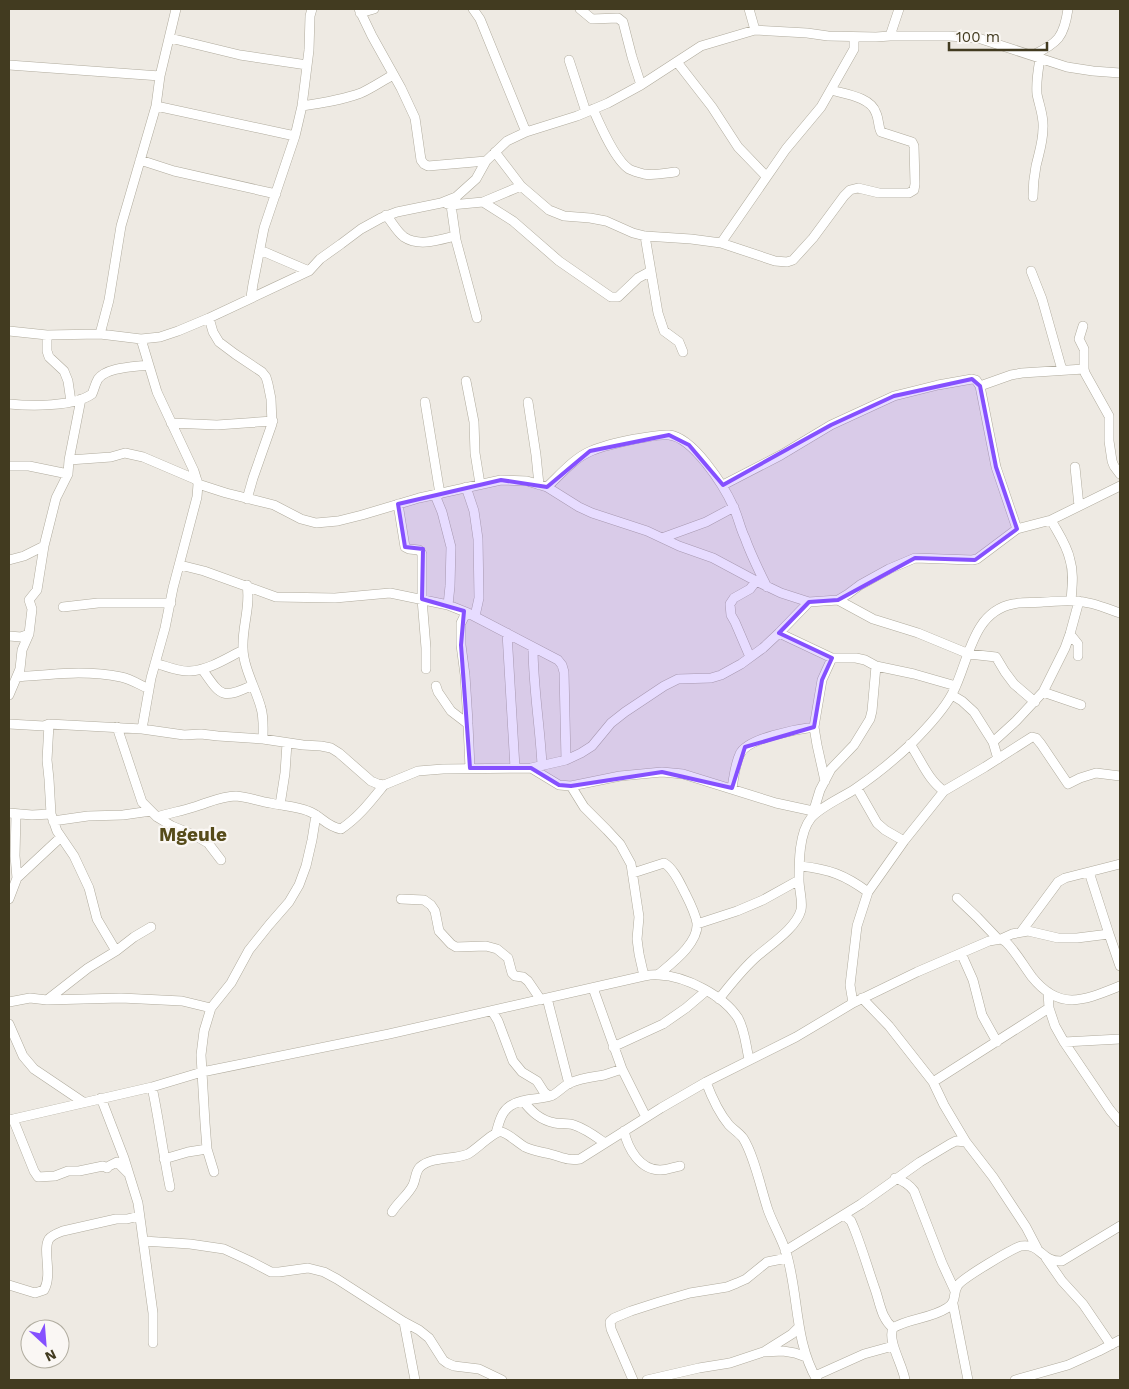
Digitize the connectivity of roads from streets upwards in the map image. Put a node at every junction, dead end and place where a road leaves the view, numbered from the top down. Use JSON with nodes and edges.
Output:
{"nodes":[{"id":1,"x":176,"y":9,"type":"edge"},
{"id":2,"x":312,"y":9,"type":"edge"},
{"id":3,"x":374,"y":9,"type":"edge"},
{"id":4,"x":473,"y":9,"type":"edge"},
{"id":5,"x":580,"y":9,"type":"edge"},
{"id":6,"x":749,"y":9,"type":"edge"},
{"id":7,"x":899,"y":9,"type":"edge"},
{"id":8,"x":1068,"y":9,"type":"edge"},
{"id":9,"x":360,"y":11,"type":"edge"},
{"id":10,"x":755,"y":30,"type":"junction"},
{"id":11,"x":890,"y":36,"type":"junction"},
{"id":12,"x":854,"y":37,"type":"junction"},
{"id":13,"x":170,"y":38,"type":"junction"},
{"id":14,"x":1036,"y":57,"type":"junction"},
{"id":15,"x":569,"y":60,"type":"dead end"},
{"id":16,"x":677,"y":62,"type":"junction"},
{"id":17,"x":9,"y":65,"type":"edge"},
{"id":18,"x":307,"y":65,"type":"junction"},
{"id":19,"x":1120,"y":73,"type":"edge"},
{"id":20,"x":393,"y":75,"type":"junction"},
{"id":21,"x":160,"y":76,"type":"junction"},
{"id":22,"x":642,"y":85,"type":"junction"},
{"id":23,"x":831,"y":90,"type":"junction"},
{"id":24,"x":156,"y":106,"type":"junction"},
{"id":25,"x":302,"y":106,"type":"junction"},
{"id":26,"x":589,"y":110,"type":"junction"},
{"id":27,"x":526,"y":132,"type":"junction"},
{"id":28,"x":295,"y":136,"type":"junction"},
{"id":29,"x":495,"y":152,"type":"junction"},
{"id":30,"x":140,"y":160,"type":"junction"},
{"id":31,"x":486,"y":161,"type":"junction"},
{"id":32,"x":675,"y":172,"type":"dead end"},
{"id":33,"x":766,"y":176,"type":"junction"},
{"id":34,"x":521,"y":186,"type":"junction"},
{"id":35,"x":276,"y":194,"type":"junction"},
{"id":36,"x":1033,"y":197,"type":"dead end"},
{"id":37,"x":483,"y":202,"type":"junction"},
{"id":38,"x":442,"y":203,"type":"junction"},
{"id":39,"x":451,"y":205,"type":"junction"},
{"id":40,"x":386,"y":215,"type":"junction"},
{"id":41,"x":455,"y":236,"type":"junction"},
{"id":42,"x":645,"y":236,"type":"junction"},
{"id":43,"x":721,"y":243,"type":"junction"},
{"id":44,"x":260,"y":250,"type":"junction"},
{"id":45,"x":309,"y":271,"type":"junction"},
{"id":46,"x":651,"y":271,"type":"junction"},
{"id":47,"x":1031,"y":271,"type":"dead end"},
{"id":48,"x":251,"y":297,"type":"junction"},
{"id":49,"x":209,"y":318,"type":"junction"},
{"id":50,"x":477,"y":318,"type":"dead end"},
{"id":51,"x":1083,"y":326,"type":"dead end"},
{"id":52,"x":9,"y":331,"type":"edge"},
{"id":53,"x":47,"y":334,"type":"junction"},
{"id":54,"x":100,"y":334,"type":"junction"},
{"id":55,"x":141,"y":338,"type":"junction"},
{"id":56,"x":683,"y":352,"type":"dead end"},
{"id":57,"x":148,"y":365,"type":"junction"},
{"id":58,"x":1084,"y":369,"type":"junction"},
{"id":59,"x":1062,"y":370,"type":"junction"},
{"id":60,"x":466,"y":381,"type":"dead end"},
{"id":61,"x":980,"y":386,"type":"junction"},
{"id":62,"x":81,"y":400,"type":"junction"},
{"id":63,"x":71,"y":402,"type":"junction"},
{"id":64,"x":425,"y":402,"type":"dead end"},
{"id":65,"x":528,"y":402,"type":"dead end"},
{"id":66,"x":9,"y":404,"type":"edge"},
{"id":67,"x":273,"y":421,"type":"junction"},
{"id":68,"x":171,"y":423,"type":"junction"},
{"id":69,"x":69,"y":460,"type":"junction"},
{"id":70,"x":9,"y":466,"type":"edge"},
{"id":71,"x":1075,"y":467,"type":"dead end"},
{"id":72,"x":68,"y":474,"type":"junction"},
{"id":73,"x":1120,"y":474,"type":"edge"},
{"id":74,"x":197,"y":482,"type":"junction"},
{"id":75,"x":480,"y":484,"type":"junction"},
{"id":76,"x":723,"y":485,"type":"junction"},
{"id":77,"x":543,"y":486,"type":"junction"},
{"id":78,"x":1120,"y":486,"type":"edge"},
{"id":79,"x":466,"y":487,"type":"junction"},
{"id":80,"x":437,"y":495,"type":"junction"},
{"id":81,"x":247,"y":499,"type":"junction"},
{"id":82,"x":398,"y":504,"type":"junction"},
{"id":83,"x":1079,"y":506,"type":"junction"},
{"id":84,"x":734,"y":508,"type":"junction"},
{"id":85,"x":1051,"y":520,"type":"junction"},
{"id":86,"x":1017,"y":530,"type":"junction"},
{"id":87,"x":662,"y":538,"type":"junction"},
{"id":88,"x":44,"y":546,"type":"junction"},
{"id":89,"x":9,"y":560,"type":"edge"},
{"id":90,"x":180,"y":565,"type":"junction"},
{"id":91,"x":756,"y":581,"type":"junction"},
{"id":92,"x":247,"y":586,"type":"junction"},
{"id":93,"x":767,"y":587,"type":"junction"},
{"id":94,"x":422,"y":599,"type":"junction"},
{"id":95,"x":838,"y":600,"type":"junction"},
{"id":96,"x":1075,"y":601,"type":"junction"},
{"id":97,"x":809,"y":602,"type":"junction"},
{"id":98,"x":170,"y":603,"type":"junction"},
{"id":99,"x":448,"y":605,"type":"junction"},
{"id":100,"x":64,"y":607,"type":"dead end"},
{"id":101,"x":1120,"y":613,"type":"edge"},
{"id":102,"x":472,"y":614,"type":"junction"},
{"id":103,"x":507,"y":632,"type":"junction"},
{"id":104,"x":779,"y":633,"type":"junction"},
{"id":105,"x":29,"y":634,"type":"junction"},
{"id":106,"x":1070,"y":634,"type":"junction"},
{"id":107,"x":9,"y":636,"type":"edge"},
{"id":108,"x":533,"y":647,"type":"junction"},
{"id":109,"x":243,"y":650,"type":"junction"},
{"id":110,"x":968,"y":654,"type":"junction"},
{"id":111,"x":1078,"y":656,"type":"dead end"},
{"id":112,"x":750,"y":657,"type":"junction"},
{"id":113,"x":832,"y":658,"type":"junction"},
{"id":114,"x":155,"y":663,"type":"junction"},
{"id":115,"x":876,"y":666,"type":"junction"},
{"id":116,"x":202,"y":669,"type":"junction"},
{"id":117,"x":426,"y":669,"type":"dead end"},
{"id":118,"x":17,"y":677,"type":"junction"},
{"id":119,"x":253,"y":685,"type":"junction"},
{"id":120,"x":436,"y":686,"type":"dead end"},
{"id":121,"x":149,"y":689,"type":"junction"},
{"id":122,"x":954,"y":690,"type":"junction"},
{"id":123,"x":1042,"y":692,"type":"junction"},
{"id":124,"x":9,"y":695,"type":"edge"},
{"id":125,"x":1034,"y":702,"type":"junction"},
{"id":126,"x":1082,"y":704,"type":"dead end"},
{"id":127,"x":468,"y":722,"type":"junction"},
{"id":128,"x":9,"y":724,"type":"edge"},
{"id":129,"x":50,"y":724,"type":"junction"},
{"id":130,"x":814,"y":727,"type":"junction"},
{"id":131,"x":117,"y":728,"type":"junction"},
{"id":132,"x":142,"y":729,"type":"junction"},
{"id":133,"x":262,"y":739,"type":"junction"},
{"id":134,"x":993,"y":742,"type":"junction"},
{"id":135,"x":287,"y":743,"type":"junction"},
{"id":136,"x":910,"y":744,"type":"junction"},
{"id":137,"x":998,"y":759,"type":"junction"},
{"id":138,"x":566,"y":760,"type":"junction"},
{"id":139,"x":542,"y":765,"type":"junction"},
{"id":140,"x":470,"y":768,"type":"junction"},
{"id":141,"x":515,"y":768,"type":"junction"},
{"id":142,"x":531,"y":768,"type":"junction"},
{"id":143,"x":1120,"y":776,"type":"edge"},
{"id":144,"x":825,"y":781,"type":"junction"},
{"id":145,"x":384,"y":785,"type":"junction"},
{"id":146,"x":571,"y":786,"type":"junction"},
{"id":147,"x":732,"y":788,"type":"junction"},
{"id":148,"x":857,"y":788,"type":"junction"},
{"id":149,"x":944,"y":791,"type":"junction"},
{"id":150,"x":280,"y":805,"type":"junction"},
{"id":151,"x":12,"y":814,"type":"edge"},
{"id":152,"x":154,"y":814,"type":"junction"},
{"id":153,"x":316,"y":815,"type":"junction"},
{"id":154,"x":812,"y":815,"type":"junction"},
{"id":155,"x":52,"y":817,"type":"junction"},
{"id":156,"x":61,"y":837,"type":"junction"},
{"id":157,"x":904,"y":841,"type":"junction"},
{"id":158,"x":221,"y":860,"type":"dead end"},
{"id":159,"x":1120,"y":864,"type":"edge"},
{"id":160,"x":800,"y":866,"type":"junction"},
{"id":161,"x":1090,"y":872,"type":"junction"},
{"id":162,"x":633,"y":874,"type":"junction"},
{"id":163,"x":17,"y":878,"type":"junction"},
{"id":164,"x":799,"y":880,"type":"junction"},
{"id":165,"x":868,"y":892,"type":"junction"},
{"id":166,"x":957,"y":898,"type":"dead end"},
{"id":167,"x":9,"y":899,"type":"edge"},
{"id":168,"x":401,"y":899,"type":"dead end"},
{"id":169,"x":697,"y":924,"type":"junction"},
{"id":170,"x":151,"y":927,"type":"dead end"},
{"id":171,"x":1020,"y":932,"type":"junction"},
{"id":172,"x":1110,"y":934,"type":"junction"},
{"id":173,"x":999,"y":939,"type":"junction"},
{"id":174,"x":116,"y":951,"type":"junction"},
{"id":175,"x":961,"y":953,"type":"junction"},
{"id":176,"x":1120,"y":966,"type":"edge"},
{"id":177,"x":659,"y":974,"type":"junction"},
{"id":178,"x":644,"y":976,"type":"junction"},
{"id":179,"x":1120,"y":986,"type":"edge"},
{"id":180,"x":593,"y":988,"type":"junction"},
{"id":181,"x":706,"y":991,"type":"junction"},
{"id":182,"x":1048,"y":992,"type":"junction"},
{"id":183,"x":719,"y":998,"type":"junction"},
{"id":184,"x":862,"y":998,"type":"junction"},
{"id":185,"x":544,"y":999,"type":"junction"},
{"id":186,"x":46,"y":1000,"type":"junction"},
{"id":187,"x":9,"y":1002,"type":"edge"},
{"id":188,"x":853,"y":1003,"type":"junction"},
{"id":189,"x":211,"y":1008,"type":"junction"},
{"id":190,"x":1049,"y":1008,"type":"junction"},
{"id":191,"x":492,"y":1011,"type":"junction"},
{"id":192,"x":9,"y":1024,"type":"edge"},
{"id":193,"x":1120,"y":1039,"type":"edge"},
{"id":194,"x":996,"y":1042,"type":"junction"},
{"id":195,"x":1064,"y":1042,"type":"junction"},
{"id":196,"x":613,"y":1047,"type":"junction"},
{"id":197,"x":750,"y":1059,"type":"junction"},
{"id":198,"x":622,"y":1069,"type":"junction"},
{"id":199,"x":202,"y":1072,"type":"junction"},
{"id":200,"x":706,"y":1082,"type":"junction"},
{"id":201,"x":933,"y":1082,"type":"junction"},
{"id":202,"x":569,"y":1084,"type":"junction"},
{"id":203,"x":152,"y":1087,"type":"junction"},
{"id":204,"x":549,"y":1096,"type":"junction"},
{"id":205,"x":101,"y":1098,"type":"junction"},
{"id":206,"x":523,"y":1101,"type":"junction"},
{"id":207,"x":83,"y":1102,"type":"junction"},
{"id":208,"x":646,"y":1118,"type":"junction"},
{"id":209,"x":11,"y":1120,"type":"edge"},
{"id":210,"x":1120,"y":1122,"type":"edge"},
{"id":211,"x":624,"y":1131,"type":"junction"},
{"id":212,"x":960,"y":1131,"type":"junction"},
{"id":213,"x":496,"y":1132,"type":"junction"},
{"id":214,"x":609,"y":1140,"type":"junction"},
{"id":215,"x":966,"y":1142,"type":"junction"},
{"id":216,"x":950,"y":1144,"type":"junction"},
{"id":217,"x":628,"y":1145,"type":"junction"},
{"id":218,"x":208,"y":1148,"type":"junction"},
{"id":219,"x":164,"y":1159,"type":"junction"},
{"id":220,"x":680,"y":1166,"type":"dead end"},
{"id":221,"x":214,"y":1172,"type":"dead end"},
{"id":222,"x":130,"y":1175,"type":"junction"},
{"id":223,"x":895,"y":1178,"type":"junction"},
{"id":224,"x":170,"y":1186,"type":"dead end"},
{"id":225,"x":392,"y":1212,"type":"dead end"},
{"id":226,"x":844,"y":1215,"type":"junction"},
{"id":227,"x":139,"y":1216,"type":"junction"},
{"id":228,"x":1120,"y":1226,"type":"edge"},
{"id":229,"x":143,"y":1241,"type":"junction"},
{"id":230,"x":1037,"y":1248,"type":"junction"},
{"id":231,"x":786,"y":1254,"type":"junction"},
{"id":232,"x":1046,"y":1258,"type":"junction"},
{"id":233,"x":9,"y":1285,"type":"edge"},
{"id":234,"x":955,"y":1291,"type":"junction"},
{"id":235,"x":953,"y":1304,"type":"junction"},
{"id":236,"x":404,"y":1322,"type":"junction"},
{"id":237,"x":800,"y":1327,"type":"junction"},
{"id":238,"x":893,"y":1328,"type":"junction"},
{"id":239,"x":1120,"y":1340,"type":"edge"},
{"id":240,"x":153,"y":1343,"type":"dead end"},
{"id":241,"x":1111,"y":1345,"type":"junction"},
{"id":242,"x":893,"y":1346,"type":"junction"},
{"id":243,"x":763,"y":1352,"type":"junction"},
{"id":244,"x":806,"y":1357,"type":"junction"},
{"id":245,"x":816,"y":1378,"type":"edge"},
{"id":246,"x":415,"y":1380,"type":"edge"},
{"id":247,"x":502,"y":1380,"type":"edge"},
{"id":248,"x":632,"y":1380,"type":"edge"},
{"id":249,"x":648,"y":1380,"type":"edge"},
{"id":250,"x":905,"y":1380,"type":"edge"},
{"id":251,"x":968,"y":1380,"type":"edge"},
{"id":252,"x":1015,"y":1380,"type":"edge"}],
"edges":[{"from":1,"to":13,"type":"street"},
{"from":2,"to":18,"type":"street"},
{"from":3,"to":9,"type":"street"},
{"from":4,"to":27,"type":"street"},
{"from":5,"to":22,"type":"street"},
{"from":6,"to":10,"type":"street"},
{"from":7,"to":11,"type":"street"},
{"from":8,"to":14,"type":"street"},
{"from":9,"to":20,"type":"street"},
{"from":10,"to":12,"type":"street"},
{"from":10,"to":16,"type":"street"},
{"from":11,"to":12,"type":"street"},
{"from":11,"to":14,"type":"street"},
{"from":12,"to":23,"type":"street"},
{"from":13,"to":18,"type":"street"},
{"from":13,"to":21,"type":"street"},
{"from":14,"to":19,"type":"street"},
{"from":14,"to":36,"type":"street"},
{"from":15,"to":26,"type":"street"},
{"from":16,"to":22,"type":"street"},
{"from":16,"to":33,"type":"street"},
{"from":17,"to":21,"type":"street"},
{"from":18,"to":25,"type":"street"},
{"from":20,"to":25,"type":"street"},
{"from":20,"to":31,"type":"street"},
{"from":21,"to":24,"type":"street"},
{"from":22,"to":26,"type":"street"},
{"from":23,"to":33,"type":"street"},
{"from":23,"to":43,"type":"street"},
{"from":24,"to":28,"type":"street"},
{"from":24,"to":30,"type":"street"},
{"from":25,"to":28,"type":"street"},
{"from":26,"to":27,"type":"street"},
{"from":26,"to":32,"type":"street"},
{"from":27,"to":29,"type":"street"},
{"from":28,"to":35,"type":"street"},
{"from":29,"to":31,"type":"street"},
{"from":29,"to":34,"type":"street"},
{"from":30,"to":35,"type":"street"},
{"from":30,"to":54,"type":"street"},
{"from":31,"to":38,"type":"street"},
{"from":33,"to":43,"type":"street"},
{"from":34,"to":37,"type":"street"},
{"from":34,"to":42,"type":"street"},
{"from":35,"to":44,"type":"street"},
{"from":37,"to":39,"type":"street"},
{"from":37,"to":46,"type":"street"},
{"from":38,"to":39,"type":"street"},
{"from":38,"to":40,"type":"street"},
{"from":39,"to":41,"type":"street"},
{"from":40,"to":41,"type":"street"},
{"from":40,"to":45,"type":"street"},
{"from":41,"to":50,"type":"street"},
{"from":42,"to":43,"type":"street"},
{"from":42,"to":46,"type":"street"},
{"from":44,"to":45,"type":"street"},
{"from":44,"to":48,"type":"street"},
{"from":45,"to":48,"type":"street"},
{"from":46,"to":56,"type":"street"},
{"from":47,"to":59,"type":"street"},
{"from":48,"to":49,"type":"street"},
{"from":49,"to":55,"type":"street"},
{"from":49,"to":67,"type":"street"},
{"from":51,"to":58,"type":"street"},
{"from":52,"to":53,"type":"street"},
{"from":53,"to":54,"type":"street"},
{"from":53,"to":63,"type":"street"},
{"from":54,"to":55,"type":"street"},
{"from":55,"to":57,"type":"street"},
{"from":57,"to":62,"type":"street"},
{"from":57,"to":68,"type":"street"},
{"from":58,"to":59,"type":"street"},
{"from":58,"to":73,"type":"street"},
{"from":59,"to":61,"type":"street"},
{"from":60,"to":75,"type":"street"},
{"from":61,"to":76,"type":"street"},
{"from":61,"to":86,"type":"street"},
{"from":62,"to":63,"type":"street"},
{"from":62,"to":69,"type":"street"},
{"from":63,"to":66,"type":"street"},
{"from":64,"to":80,"type":"street"},
{"from":65,"to":77,"type":"street"},
{"from":67,"to":68,"type":"street"},
{"from":67,"to":81,"type":"street"},
{"from":68,"to":74,"type":"street"},
{"from":69,"to":72,"type":"street"},
{"from":69,"to":74,"type":"street"},
{"from":70,"to":72,"type":"street"},
{"from":71,"to":83,"type":"street"},
{"from":72,"to":88,"type":"street"},
{"from":74,"to":81,"type":"street"},
{"from":74,"to":90,"type":"street"},
{"from":75,"to":77,"type":"street"},
{"from":75,"to":79,"type":"street"},
{"from":76,"to":77,"type":"street"},
{"from":76,"to":84,"type":"street"},
{"from":77,"to":87,"type":"street"},
{"from":78,"to":83,"type":"street"},
{"from":79,"to":80,"type":"street"},
{"from":79,"to":102,"type":"street"},
{"from":80,"to":82,"type":"street"},
{"from":80,"to":99,"type":"street"},
{"from":81,"to":82,"type":"street"},
{"from":82,"to":94,"type":"street"},
{"from":83,"to":85,"type":"street"},
{"from":84,"to":87,"type":"street"},
{"from":84,"to":93,"type":"street"},
{"from":85,"to":86,"type":"street"},
{"from":85,"to":96,"type":"street"},
{"from":86,"to":95,"type":"street"},
{"from":87,"to":91,"type":"street"},
{"from":88,"to":89,"type":"street"},
{"from":88,"to":105,"type":"street"},
{"from":90,"to":92,"type":"street"},
{"from":90,"to":98,"type":"street"},
{"from":91,"to":93,"type":"street"},
{"from":91,"to":112,"type":"street"},
{"from":92,"to":94,"type":"street"},
{"from":92,"to":109,"type":"street"},
{"from":93,"to":97,"type":"street"},
{"from":94,"to":99,"type":"street"},
{"from":94,"to":117,"type":"street"},
{"from":95,"to":97,"type":"street"},
{"from":95,"to":110,"type":"street"},
{"from":96,"to":101,"type":"street"},
{"from":96,"to":106,"type":"street"},
{"from":96,"to":110,"type":"street"},
{"from":97,"to":104,"type":"street"},
{"from":98,"to":100,"type":"street"},
{"from":98,"to":114,"type":"street"},
{"from":99,"to":102,"type":"street"},
{"from":102,"to":103,"type":"street"},
{"from":102,"to":127,"type":"street"},
{"from":103,"to":108,"type":"street"},
{"from":103,"to":141,"type":"street"},
{"from":104,"to":112,"type":"street"},
{"from":104,"to":113,"type":"street"},
{"from":105,"to":107,"type":"street"},
{"from":105,"to":118,"type":"street"},
{"from":106,"to":111,"type":"street"},
{"from":106,"to":123,"type":"street"},
{"from":108,"to":138,"type":"street"},
{"from":108,"to":139,"type":"street"},
{"from":109,"to":116,"type":"street"},
{"from":109,"to":119,"type":"street"},
{"from":110,"to":122,"type":"street"},
{"from":110,"to":125,"type":"street"},
{"from":112,"to":138,"type":"street"},
{"from":113,"to":115,"type":"street"},
{"from":113,"to":130,"type":"street"},
{"from":114,"to":116,"type":"street"},
{"from":114,"to":121,"type":"street"},
{"from":115,"to":122,"type":"street"},
{"from":115,"to":144,"type":"street"},
{"from":116,"to":119,"type":"street"},
{"from":118,"to":121,"type":"street"},
{"from":118,"to":124,"type":"street"},
{"from":119,"to":133,"type":"street"},
{"from":120,"to":127,"type":"street"},
{"from":121,"to":132,"type":"street"},
{"from":122,"to":134,"type":"street"},
{"from":122,"to":136,"type":"street"},
{"from":123,"to":125,"type":"street"},
{"from":123,"to":126,"type":"street"},
{"from":125,"to":134,"type":"street"},
{"from":127,"to":140,"type":"street"},
{"from":128,"to":129,"type":"street"},
{"from":129,"to":131,"type":"street"},
{"from":129,"to":155,"type":"street"},
{"from":130,"to":144,"type":"street"},
{"from":130,"to":147,"type":"street"},
{"from":131,"to":132,"type":"street"},
{"from":131,"to":152,"type":"street"},
{"from":132,"to":133,"type":"street"},
{"from":133,"to":135,"type":"street"},
{"from":134,"to":137,"type":"street"},
{"from":135,"to":145,"type":"street"},
{"from":135,"to":150,"type":"street"},
{"from":136,"to":148,"type":"street"},
{"from":136,"to":149,"type":"street"},
{"from":137,"to":143,"type":"street"},
{"from":137,"to":149,"type":"street"},
{"from":138,"to":139,"type":"street"},
{"from":139,"to":142,"type":"street"},
{"from":140,"to":141,"type":"street"},
{"from":140,"to":145,"type":"street"},
{"from":141,"to":142,"type":"street"},
{"from":142,"to":146,"type":"street"},
{"from":144,"to":154,"type":"street"},
{"from":145,"to":153,"type":"street"},
{"from":146,"to":147,"type":"street"},
{"from":146,"to":162,"type":"street"},
{"from":147,"to":154,"type":"street"},
{"from":148,"to":154,"type":"street"},
{"from":148,"to":157,"type":"street"},
{"from":149,"to":157,"type":"street"},
{"from":150,"to":152,"type":"street"},
{"from":150,"to":153,"type":"street"},
{"from":151,"to":155,"type":"street"},
{"from":151,"to":163,"type":"street"},
{"from":152,"to":155,"type":"street"},
{"from":152,"to":158,"type":"street"},
{"from":153,"to":189,"type":"street"},
{"from":154,"to":160,"type":"street"},
{"from":155,"to":156,"type":"street"},
{"from":156,"to":163,"type":"street"},
{"from":156,"to":174,"type":"street"},
{"from":157,"to":165,"type":"street"},
{"from":159,"to":161,"type":"street"},
{"from":160,"to":164,"type":"street"},
{"from":160,"to":165,"type":"street"},
{"from":161,"to":171,"type":"street"},
{"from":161,"to":172,"type":"street"},
{"from":162,"to":169,"type":"street"},
{"from":162,"to":178,"type":"street"},
{"from":163,"to":167,"type":"street"},
{"from":164,"to":169,"type":"street"},
{"from":164,"to":183,"type":"street"},
{"from":165,"to":188,"type":"street"},
{"from":166,"to":173,"type":"street"},
{"from":168,"to":185,"type":"street"},
{"from":169,"to":177,"type":"street"},
{"from":170,"to":174,"type":"street"},
{"from":171,"to":172,"type":"street"},
{"from":171,"to":173,"type":"street"},
{"from":172,"to":176,"type":"street"},
{"from":173,"to":175,"type":"street"},
{"from":173,"to":182,"type":"street"},
{"from":174,"to":186,"type":"street"},
{"from":175,"to":184,"type":"street"},
{"from":175,"to":194,"type":"street"},
{"from":177,"to":178,"type":"street"},
{"from":177,"to":181,"type":"street"},
{"from":178,"to":180,"type":"street"},
{"from":179,"to":182,"type":"street"},
{"from":180,"to":185,"type":"street"},
{"from":180,"to":196,"type":"street"},
{"from":181,"to":183,"type":"street"},
{"from":181,"to":196,"type":"street"},
{"from":182,"to":190,"type":"street"},
{"from":183,"to":197,"type":"street"},
{"from":184,"to":188,"type":"street"},
{"from":184,"to":201,"type":"street"},
{"from":185,"to":191,"type":"street"},
{"from":185,"to":202,"type":"street"},
{"from":186,"to":187,"type":"street"},
{"from":186,"to":189,"type":"street"},
{"from":188,"to":197,"type":"street"},
{"from":189,"to":199,"type":"street"},
{"from":190,"to":194,"type":"street"},
{"from":190,"to":195,"type":"street"},
{"from":191,"to":199,"type":"street"},
{"from":191,"to":204,"type":"street"},
{"from":192,"to":207,"type":"street"},
{"from":193,"to":195,"type":"street"},
{"from":194,"to":201,"type":"street"},
{"from":195,"to":210,"type":"street"},
{"from":196,"to":198,"type":"street"},
{"from":197,"to":200,"type":"street"},
{"from":198,"to":202,"type":"street"},
{"from":198,"to":208,"type":"street"},
{"from":199,"to":203,"type":"street"},
{"from":199,"to":218,"type":"street"},
{"from":200,"to":208,"type":"street"},
{"from":200,"to":231,"type":"street"},
{"from":201,"to":212,"type":"street"},
{"from":202,"to":204,"type":"street"},
{"from":203,"to":205,"type":"street"},
{"from":203,"to":219,"type":"street"},
{"from":204,"to":206,"type":"street"},
{"from":205,"to":207,"type":"street"},
{"from":205,"to":222,"type":"street"},
{"from":206,"to":213,"type":"street"},
{"from":206,"to":214,"type":"street"},
{"from":207,"to":209,"type":"street"},
{"from":208,"to":211,"type":"street"},
{"from":209,"to":222,"type":"street"},
{"from":211,"to":214,"type":"street"},
{"from":211,"to":217,"type":"street"},
{"from":212,"to":215,"type":"street"},
{"from":212,"to":216,"type":"street"},
{"from":213,"to":214,"type":"street"},
{"from":213,"to":225,"type":"street"},
{"from":214,"to":217,"type":"street"},
{"from":215,"to":216,"type":"street"},
{"from":215,"to":230,"type":"street"},
{"from":216,"to":223,"type":"street"},
{"from":217,"to":220,"type":"street"},
{"from":218,"to":219,"type":"street"},
{"from":218,"to":221,"type":"street"},
{"from":219,"to":224,"type":"street"},
{"from":222,"to":227,"type":"street"},
{"from":223,"to":226,"type":"street"},
{"from":223,"to":234,"type":"street"},
{"from":226,"to":231,"type":"street"},
{"from":226,"to":238,"type":"street"},
{"from":227,"to":229,"type":"street"},
{"from":227,"to":233,"type":"street"},
{"from":228,"to":232,"type":"street"},
{"from":229,"to":236,"type":"street"},
{"from":229,"to":240,"type":"street"},
{"from":230,"to":232,"type":"street"},
{"from":230,"to":234,"type":"street"},
{"from":231,"to":237,"type":"street"},
{"from":231,"to":248,"type":"street"},
{"from":232,"to":241,"type":"street"},
{"from":234,"to":235,"type":"street"},
{"from":235,"to":238,"type":"street"},
{"from":235,"to":251,"type":"street"},
{"from":236,"to":246,"type":"street"},
{"from":236,"to":247,"type":"street"},
{"from":237,"to":243,"type":"street"},
{"from":237,"to":244,"type":"street"},
{"from":238,"to":242,"type":"street"},
{"from":239,"to":241,"type":"street"},
{"from":241,"to":252,"type":"street"},
{"from":242,"to":245,"type":"street"},
{"from":242,"to":250,"type":"street"},
{"from":243,"to":244,"type":"street"},
{"from":243,"to":249,"type":"street"},
{"from":244,"to":245,"type":"street"}]}
